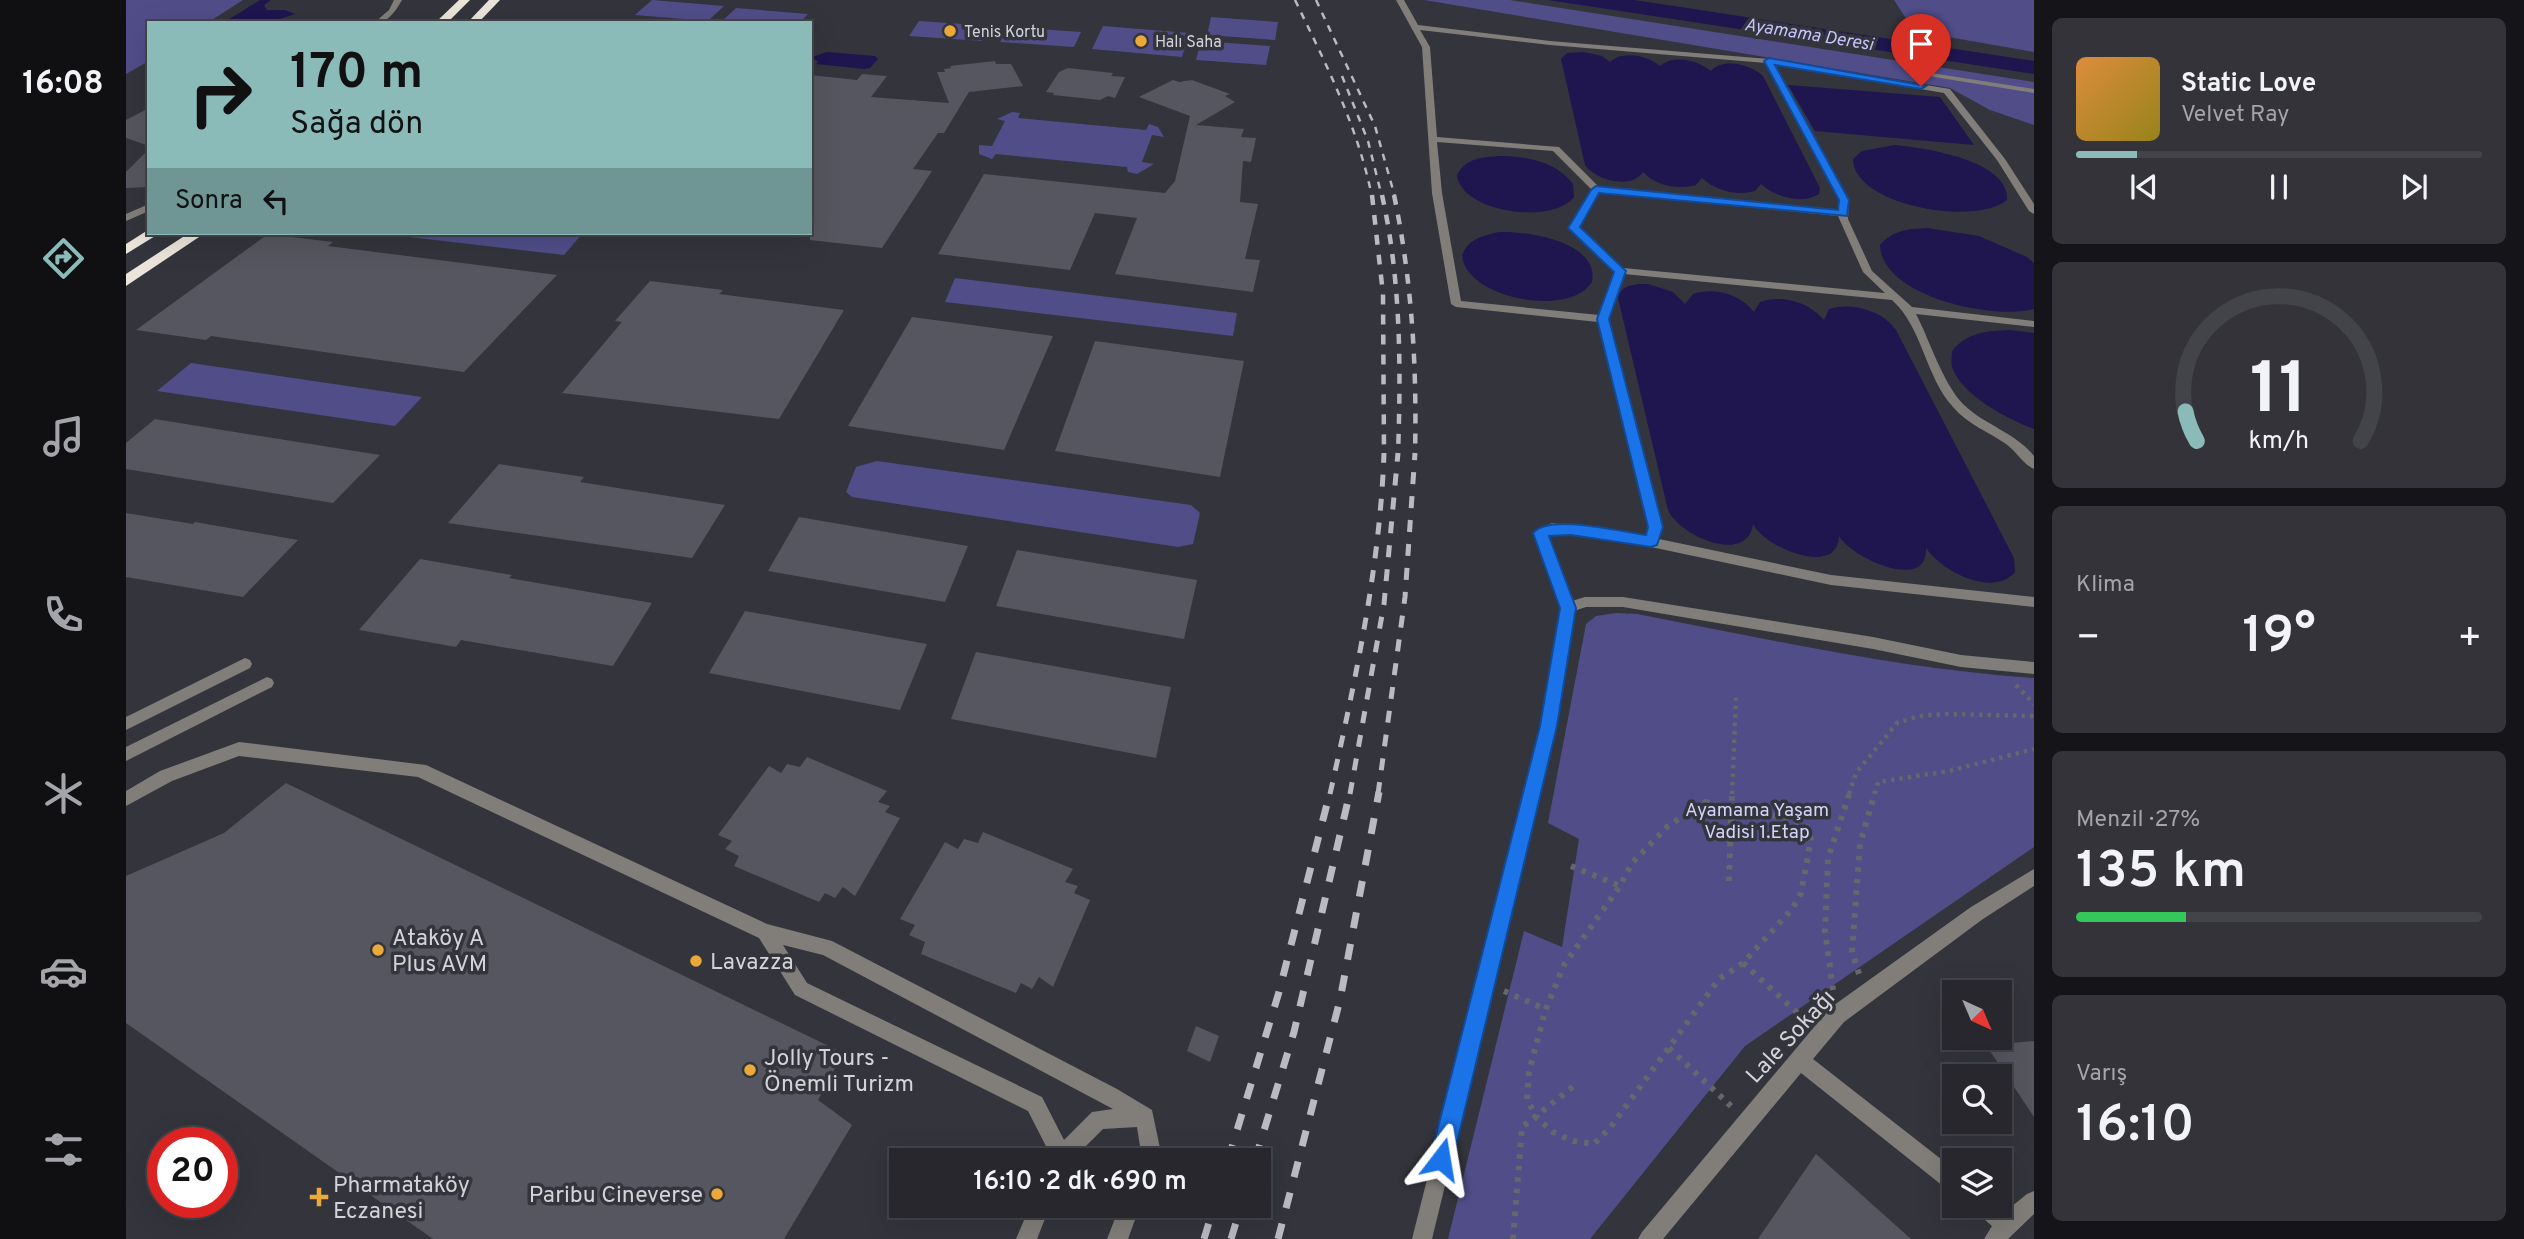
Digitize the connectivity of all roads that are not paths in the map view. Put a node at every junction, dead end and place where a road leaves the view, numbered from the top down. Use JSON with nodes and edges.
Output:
{"nodes":[{"id":1,"x":398,"y":0,"type":"edge"},
{"id":2,"x":465,"y":0,"type":"edge"},
{"id":3,"x":495,"y":0,"type":"edge"},
{"id":4,"x":1401,"y":0,"type":"edge"},
{"id":5,"x":380,"y":21,"type":"edge"},
{"id":6,"x":442,"y":21,"type":"edge"},
{"id":7,"x":474,"y":21,"type":"edge"},
{"id":8,"x":1413,"y":27,"type":"junction"},
{"id":9,"x":1769,"y":61,"type":"junction"},
{"id":10,"x":1934,"y":75,"type":"dead end"},
{"id":11,"x":2034,"y":91,"type":"edge"},
{"id":12,"x":1433,"y":139,"type":"junction"},
{"id":13,"x":1596,"y":190,"type":"junction"},
{"id":14,"x":147,"y":208,"type":"edge"},
{"id":15,"x":2034,"y":211,"type":"edge"},
{"id":16,"x":1843,"y":214,"type":"junction"},
{"id":17,"x":126,"y":218,"type":"edge"},
{"id":18,"x":150,"y":235,"type":"edge"},
{"id":19,"x":195,"y":235,"type":"edge"},
{"id":20,"x":126,"y":250,"type":"edge"},
{"id":21,"x":141,"y":271,"type":"junction"},
{"id":22,"x":1620,"y":271,"type":"junction"},
{"id":23,"x":126,"y":281,"type":"edge"},
{"id":24,"x":126,"y":288,"type":"edge"},
{"id":25,"x":1895,"y":297,"type":"junction"},
{"id":26,"x":1909,"y":310,"type":"junction"},
{"id":27,"x":1603,"y":319,"type":"junction"},
{"id":28,"x":2034,"y":324,"type":"edge"},
{"id":29,"x":2031,"y":453,"type":"edge"},
{"id":30,"x":2034,"y":465,"type":"edge"},
{"id":31,"x":1651,"y":542,"type":"junction"},
{"id":32,"x":2034,"y":602,"type":"edge"},
{"id":33,"x":1568,"y":608,"type":"junction"},
{"id":34,"x":245,"y":664,"type":"dead end"},
{"id":35,"x":2034,"y":668,"type":"edge"},
{"id":36,"x":267,"y":682,"type":"dead end"},
{"id":37,"x":126,"y":724,"type":"edge"},
{"id":38,"x":126,"y":754,"type":"edge"},
{"id":39,"x":126,"y":799,"type":"edge"},
{"id":40,"x":2034,"y":877,"type":"edge"},
{"id":41,"x":765,"y":932,"type":"junction"},
{"id":42,"x":1798,"y":1059,"type":"junction"},
{"id":43,"x":1145,"y":1117,"type":"junction"},
{"id":44,"x":1056,"y":1148,"type":"edge"},
{"id":45,"x":1071,"y":1148,"type":"edge"},
{"id":46,"x":1150,"y":1148,"type":"edge"},
{"id":47,"x":1942,"y":1173,"type":"edge"},
{"id":48,"x":2034,"y":1201,"type":"edge"},
{"id":49,"x":1035,"y":1218,"type":"edge"},
{"id":50,"x":1125,"y":1218,"type":"edge"},
{"id":51,"x":2001,"y":1231,"type":"edge"},
{"id":52,"x":1026,"y":1239,"type":"edge"},
{"id":53,"x":1117,"y":1239,"type":"edge"},
{"id":54,"x":1422,"y":1239,"type":"edge"},
{"id":55,"x":1649,"y":1239,"type":"edge"}],
"edges":[{"from":1,"to":5,"type":"street"},
{"from":2,"to":6,"type":"highway"},
{"from":3,"to":7,"type":"highway"},
{"from":4,"to":8,"type":"street"},
{"from":8,"to":9,"type":"street"},
{"from":8,"to":12,"type":"street"},
{"from":9,"to":15,"type":"street"},
{"from":9,"to":16,"type":"street"},
{"from":10,"to":11,"type":"street"},
{"from":12,"to":13,"type":"street"},
{"from":12,"to":27,"type":"street"},
{"from":13,"to":16,"type":"street"},
{"from":13,"to":22,"type":"street"},
{"from":14,"to":17,"type":"street"},
{"from":16,"to":25,"type":"street"},
{"from":18,"to":20,"type":"highway"},
{"from":19,"to":21,"type":"highway"},
{"from":21,"to":23,"type":"highway"},
{"from":21,"to":24,"type":"highway"},
{"from":22,"to":25,"type":"street"},
{"from":22,"to":27,"type":"street"},
{"from":25,"to":26,"type":"street"},
{"from":26,"to":28,"type":"street"},
{"from":26,"to":29,"type":"street"},
{"from":27,"to":31,"type":"street"},
{"from":29,"to":30,"type":"street"},
{"from":31,"to":32,"type":"street"},
{"from":31,"to":33,"type":"street"},
{"from":33,"to":35,"type":"street"},
{"from":33,"to":54,"type":"street"},
{"from":34,"to":37,"type":"street"},
{"from":36,"to":38,"type":"street"},
{"from":39,"to":41,"type":"street"},
{"from":40,"to":42,"type":"street","name":"Lale Sokağı"},
{"from":41,"to":43,"type":"street"},
{"from":41,"to":44,"type":"street"},
{"from":42,"to":47,"type":"street"},
{"from":42,"to":55,"type":"street","name":"Lale Sokağı"},
{"from":43,"to":45,"type":"street"},
{"from":43,"to":46,"type":"street"},
{"from":48,"to":51,"type":"street"},
{"from":49,"to":52,"type":"street"},
{"from":50,"to":53,"type":"street"}]}
